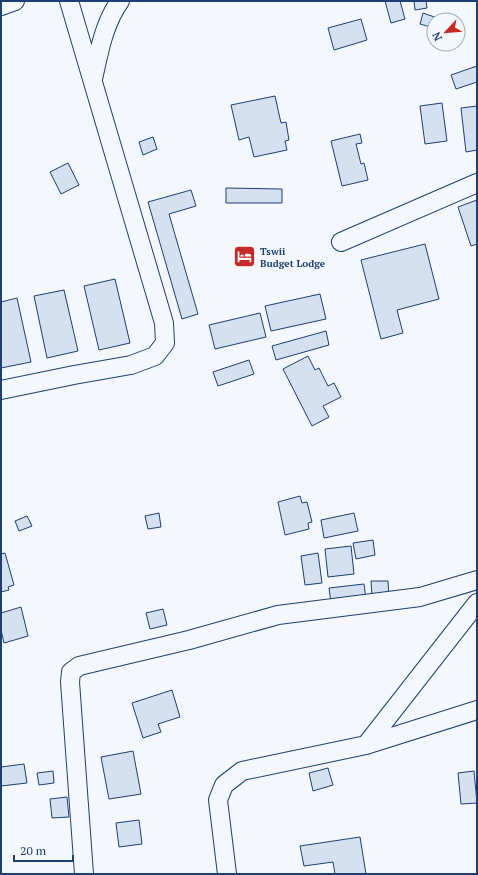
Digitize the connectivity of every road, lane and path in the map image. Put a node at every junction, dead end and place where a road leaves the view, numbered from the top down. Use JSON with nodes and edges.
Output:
{"nodes":[{"id":1,"x":15,"y":1,"type":"edge"},
{"id":2,"x":69,"y":1,"type":"edge"},
{"id":3,"x":120,"y":1,"type":"edge"},
{"id":4,"x":1,"y":6,"type":"edge"},
{"id":5,"x":92,"y":79,"type":"junction"},
{"id":6,"x":477,"y":183,"type":"edge"},
{"id":7,"x":341,"y":242,"type":"dead end"},
{"id":8,"x":1,"y":390,"type":"edge"},
{"id":9,"x":477,"y":580,"type":"edge"},
{"id":10,"x":477,"y":603,"type":"edge"},
{"id":11,"x":477,"y":710,"type":"edge"},
{"id":12,"x":366,"y":745,"type":"junction"},
{"id":13,"x":84,"y":874,"type":"edge"},
{"id":14,"x":228,"y":874,"type":"edge"}],
"edges":[{"from":1,"to":4,"type":"street"},
{"from":2,"to":5,"type":"street"},
{"from":3,"to":5,"type":"street"},
{"from":5,"to":8,"type":"street"},
{"from":6,"to":7,"type":"street"},
{"from":9,"to":13,"type":"street"},
{"from":10,"to":12,"type":"street"},
{"from":11,"to":12,"type":"street"},
{"from":12,"to":14,"type":"street"}]}
